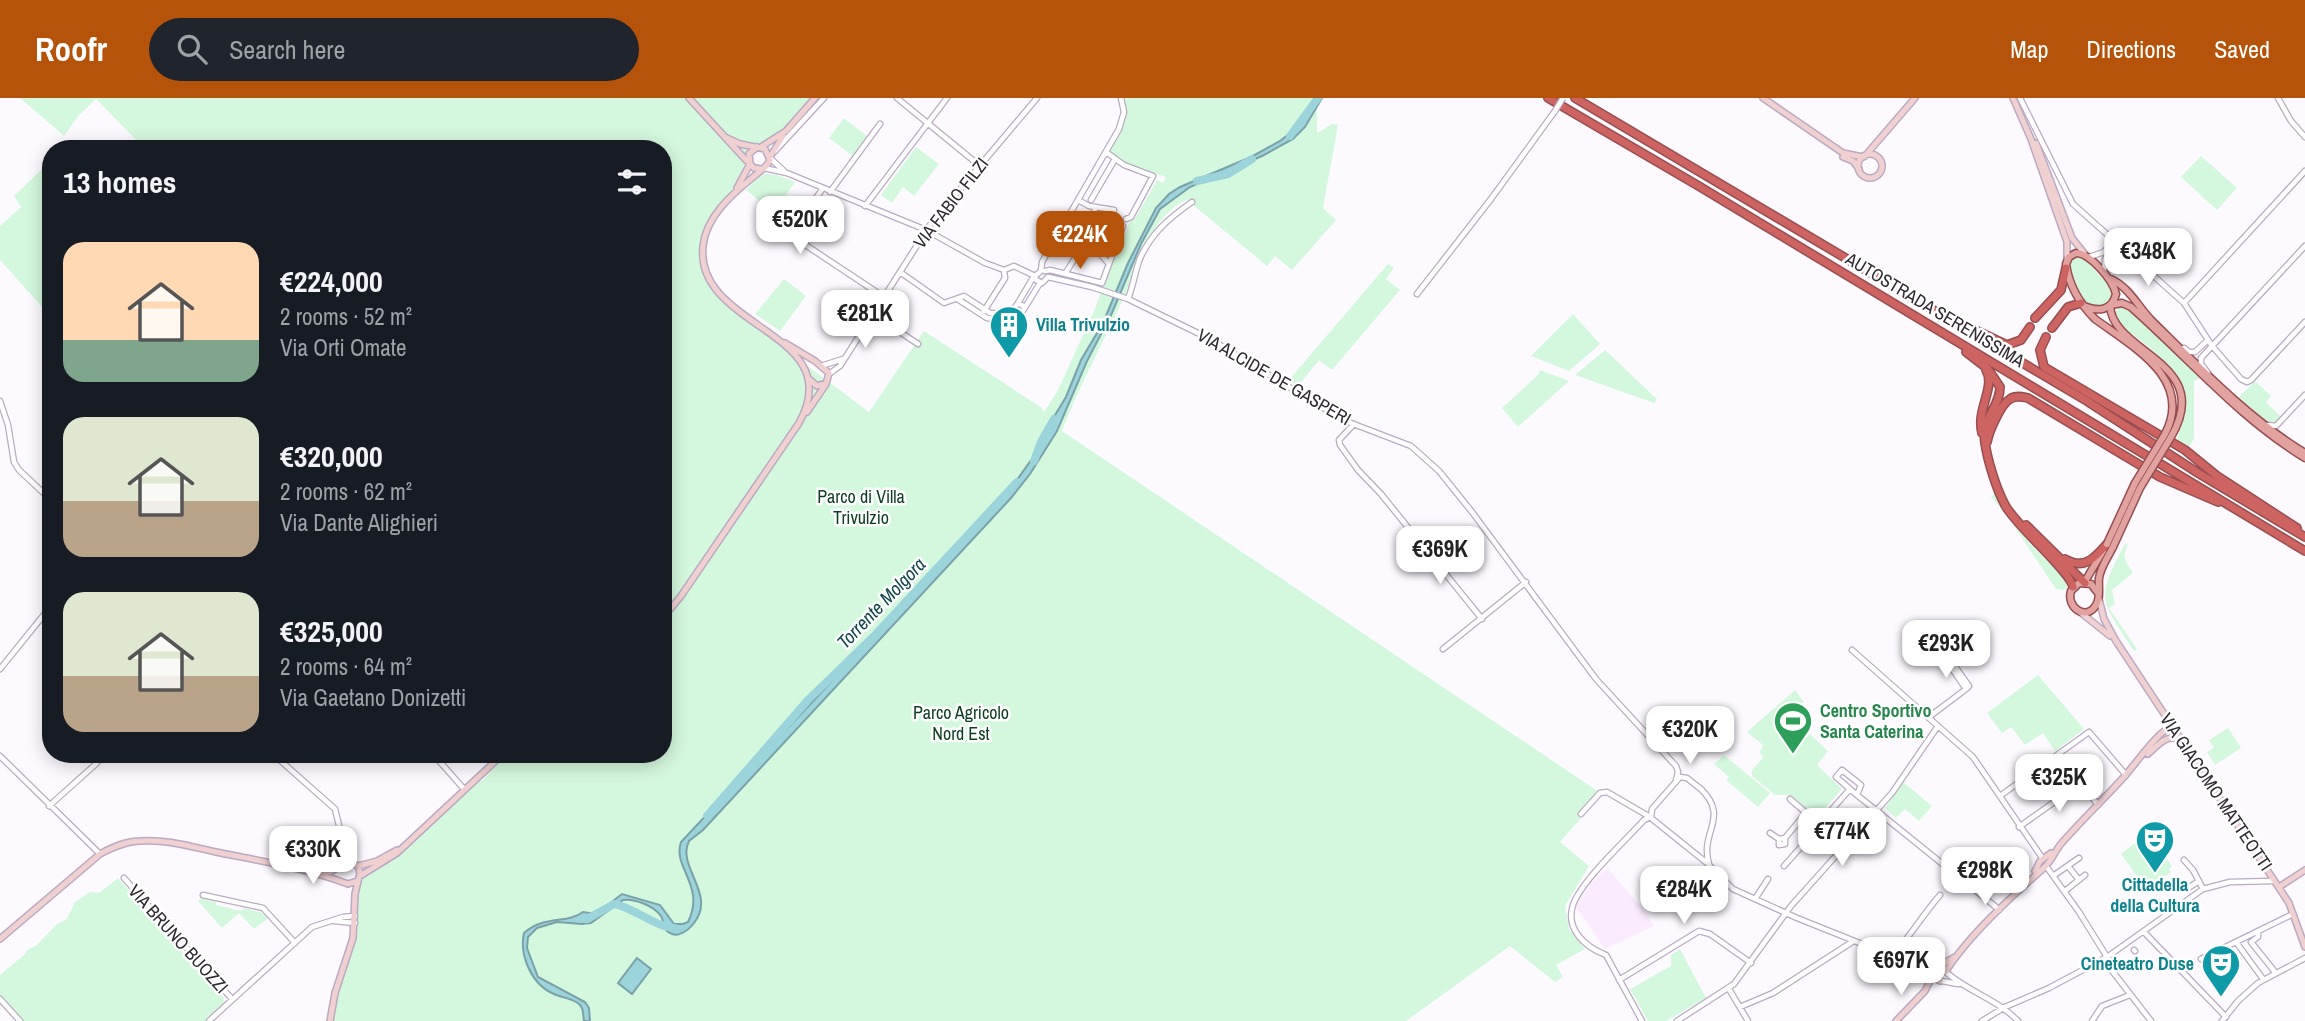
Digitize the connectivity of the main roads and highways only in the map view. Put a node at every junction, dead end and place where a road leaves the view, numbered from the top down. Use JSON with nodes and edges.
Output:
{"nodes":[{"id":1,"x":1548,"y":98,"type":"edge"},
{"id":2,"x":1575,"y":98,"type":"edge"},
{"id":3,"x":2066,"y":265,"type":"junction"},
{"id":4,"x":1848,"y":276,"type":"junction"},
{"id":5,"x":2107,"y":276,"type":"junction"},
{"id":6,"x":2082,"y":304,"type":"junction"},
{"id":7,"x":2111,"y":305,"type":"junction"},
{"id":8,"x":2035,"y":318,"type":"dead end"},
{"id":9,"x":2030,"y":327,"type":"dead end"},
{"id":10,"x":2052,"y":328,"type":"dead end"},
{"id":11,"x":1961,"y":329,"type":"junction"},
{"id":12,"x":2160,"y":335,"type":"junction"},
{"id":13,"x":2046,"y":337,"type":"dead end"},
{"id":14,"x":2197,"y":359,"type":"junction"},
{"id":15,"x":1980,"y":361,"type":"junction"},
{"id":16,"x":2168,"y":436,"type":"junction"},
{"id":17,"x":1984,"y":440,"type":"junction"},
{"id":18,"x":1986,"y":449,"type":"junction"},
{"id":19,"x":2305,"y":455,"type":"edge"},
{"id":20,"x":2007,"y":508,"type":"junction"},
{"id":21,"x":2242,"y":513,"type":"junction"},
{"id":22,"x":2305,"y":536,"type":"edge"},
{"id":23,"x":2110,"y":545,"type":"junction"},
{"id":24,"x":2053,"y":551,"type":"junction"},
{"id":25,"x":2305,"y":551,"type":"edge"},
{"id":26,"x":2085,"y":583,"type":"junction"},
{"id":27,"x":2073,"y":587,"type":"junction"},
{"id":28,"x":2098,"y":596,"type":"junction"}],
"edges":[{"from":1,"to":4,"type":"highway","name":"AUTOSTRADA SERENISSIMA"},
{"from":2,"to":11,"type":"highway","name":"AUTOSTRADA SERENISSIMA"},
{"from":3,"to":5,"type":"main road"},
{"from":3,"to":6,"type":"main road"},
{"from":3,"to":8,"type":"highway"},
{"from":4,"to":15,"type":"highway"},
{"from":4,"to":21,"type":"highway","name":"AUTOSTRADA SERENISSIMA"},
{"from":5,"to":7,"type":"main road"},
{"from":5,"to":14,"type":"main road"},
{"from":6,"to":7,"type":"main road"},
{"from":6,"to":10,"type":"highway"},
{"from":6,"to":16,"type":"main road"},
{"from":7,"to":12,"type":"main road"},
{"from":7,"to":16,"type":"main road"},
{"from":9,"to":11,"type":"highway"},
{"from":11,"to":22,"type":"highway","name":"AUTOSTRADA SERENISSIMA"},
{"from":12,"to":14,"type":"main road"},
{"from":12,"to":19,"type":"main road"},
{"from":13,"to":22,"type":"highway"},
{"from":14,"to":19,"type":"main road"},
{"from":15,"to":17,"type":"highway"},
{"from":15,"to":17,"type":"highway"},
{"from":16,"to":23,"type":"main road","bridge":true},
{"from":17,"to":18,"type":"highway"},
{"from":18,"to":20,"type":"highway"},
{"from":18,"to":21,"type":"highway"},
{"from":20,"to":24,"type":"highway"},
{"from":20,"to":27,"type":"highway"},
{"from":21,"to":25,"type":"highway","name":"AUTOSTRADA SERENISSIMA"},
{"from":23,"to":24,"type":"highway"},
{"from":23,"to":26,"type":"main road"},
{"from":23,"to":28,"type":"main road"},
{"from":24,"to":26,"type":"highway"},
{"from":26,"to":27,"type":"main road"},
{"from":26,"to":28,"type":"main road"},
{"from":27,"to":28,"type":"main road"}]}
